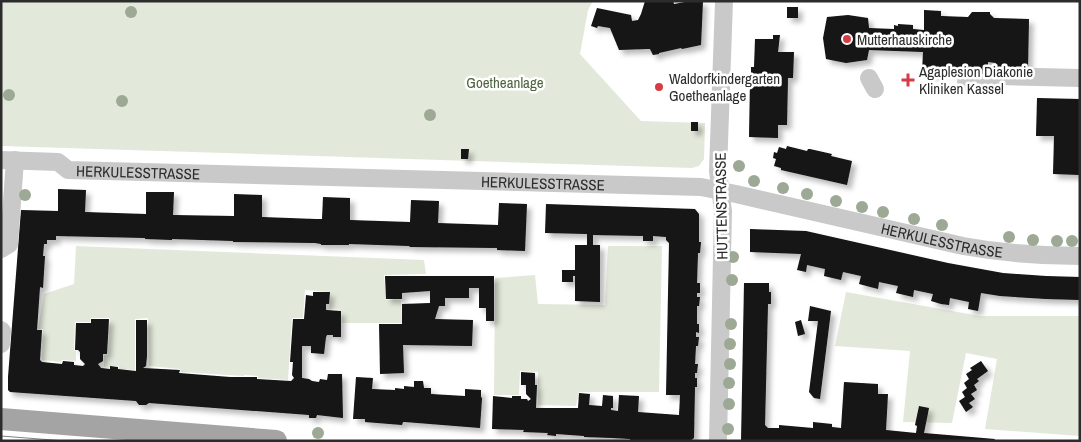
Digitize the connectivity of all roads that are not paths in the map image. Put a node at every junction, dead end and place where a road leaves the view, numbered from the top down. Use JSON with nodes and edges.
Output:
{"nodes":[{"id":1,"x":724,"y":1,"type":"edge"},
{"id":2,"x":1080,"y":78,"type":"edge"},
{"id":3,"x":966,"y":82,"type":"dead end"},
{"id":4,"x":8,"y":160,"type":"edge"},
{"id":5,"x":721,"y":190,"type":"junction"},
{"id":6,"x":1,"y":249,"type":"edge"},
{"id":7,"x":1080,"y":256,"type":"edge"},
{"id":8,"x":1,"y":330,"type":"edge"},
{"id":9,"x":1,"y":344,"type":"edge"},
{"id":10,"x":1,"y":419,"type":"edge"},
{"id":11,"x":276,"y":441,"type":"edge"},
{"id":12,"x":718,"y":441,"type":"edge"}],
"edges":[{"from":1,"to":5,"type":"street","name":"HUTTENSTRASSE"},
{"from":2,"to":3,"type":"street"},
{"from":4,"to":5,"type":"street","name":"HERKULESSTRASSE"},
{"from":4,"to":6,"type":"street"},
{"from":5,"to":7,"type":"street","name":"HERKULESSTRASSE"},
{"from":5,"to":12,"type":"street","name":"HUTTENSTRASSE"},
{"from":8,"to":9,"type":"street"},
{"from":10,"to":11,"type":"main road"}]}
